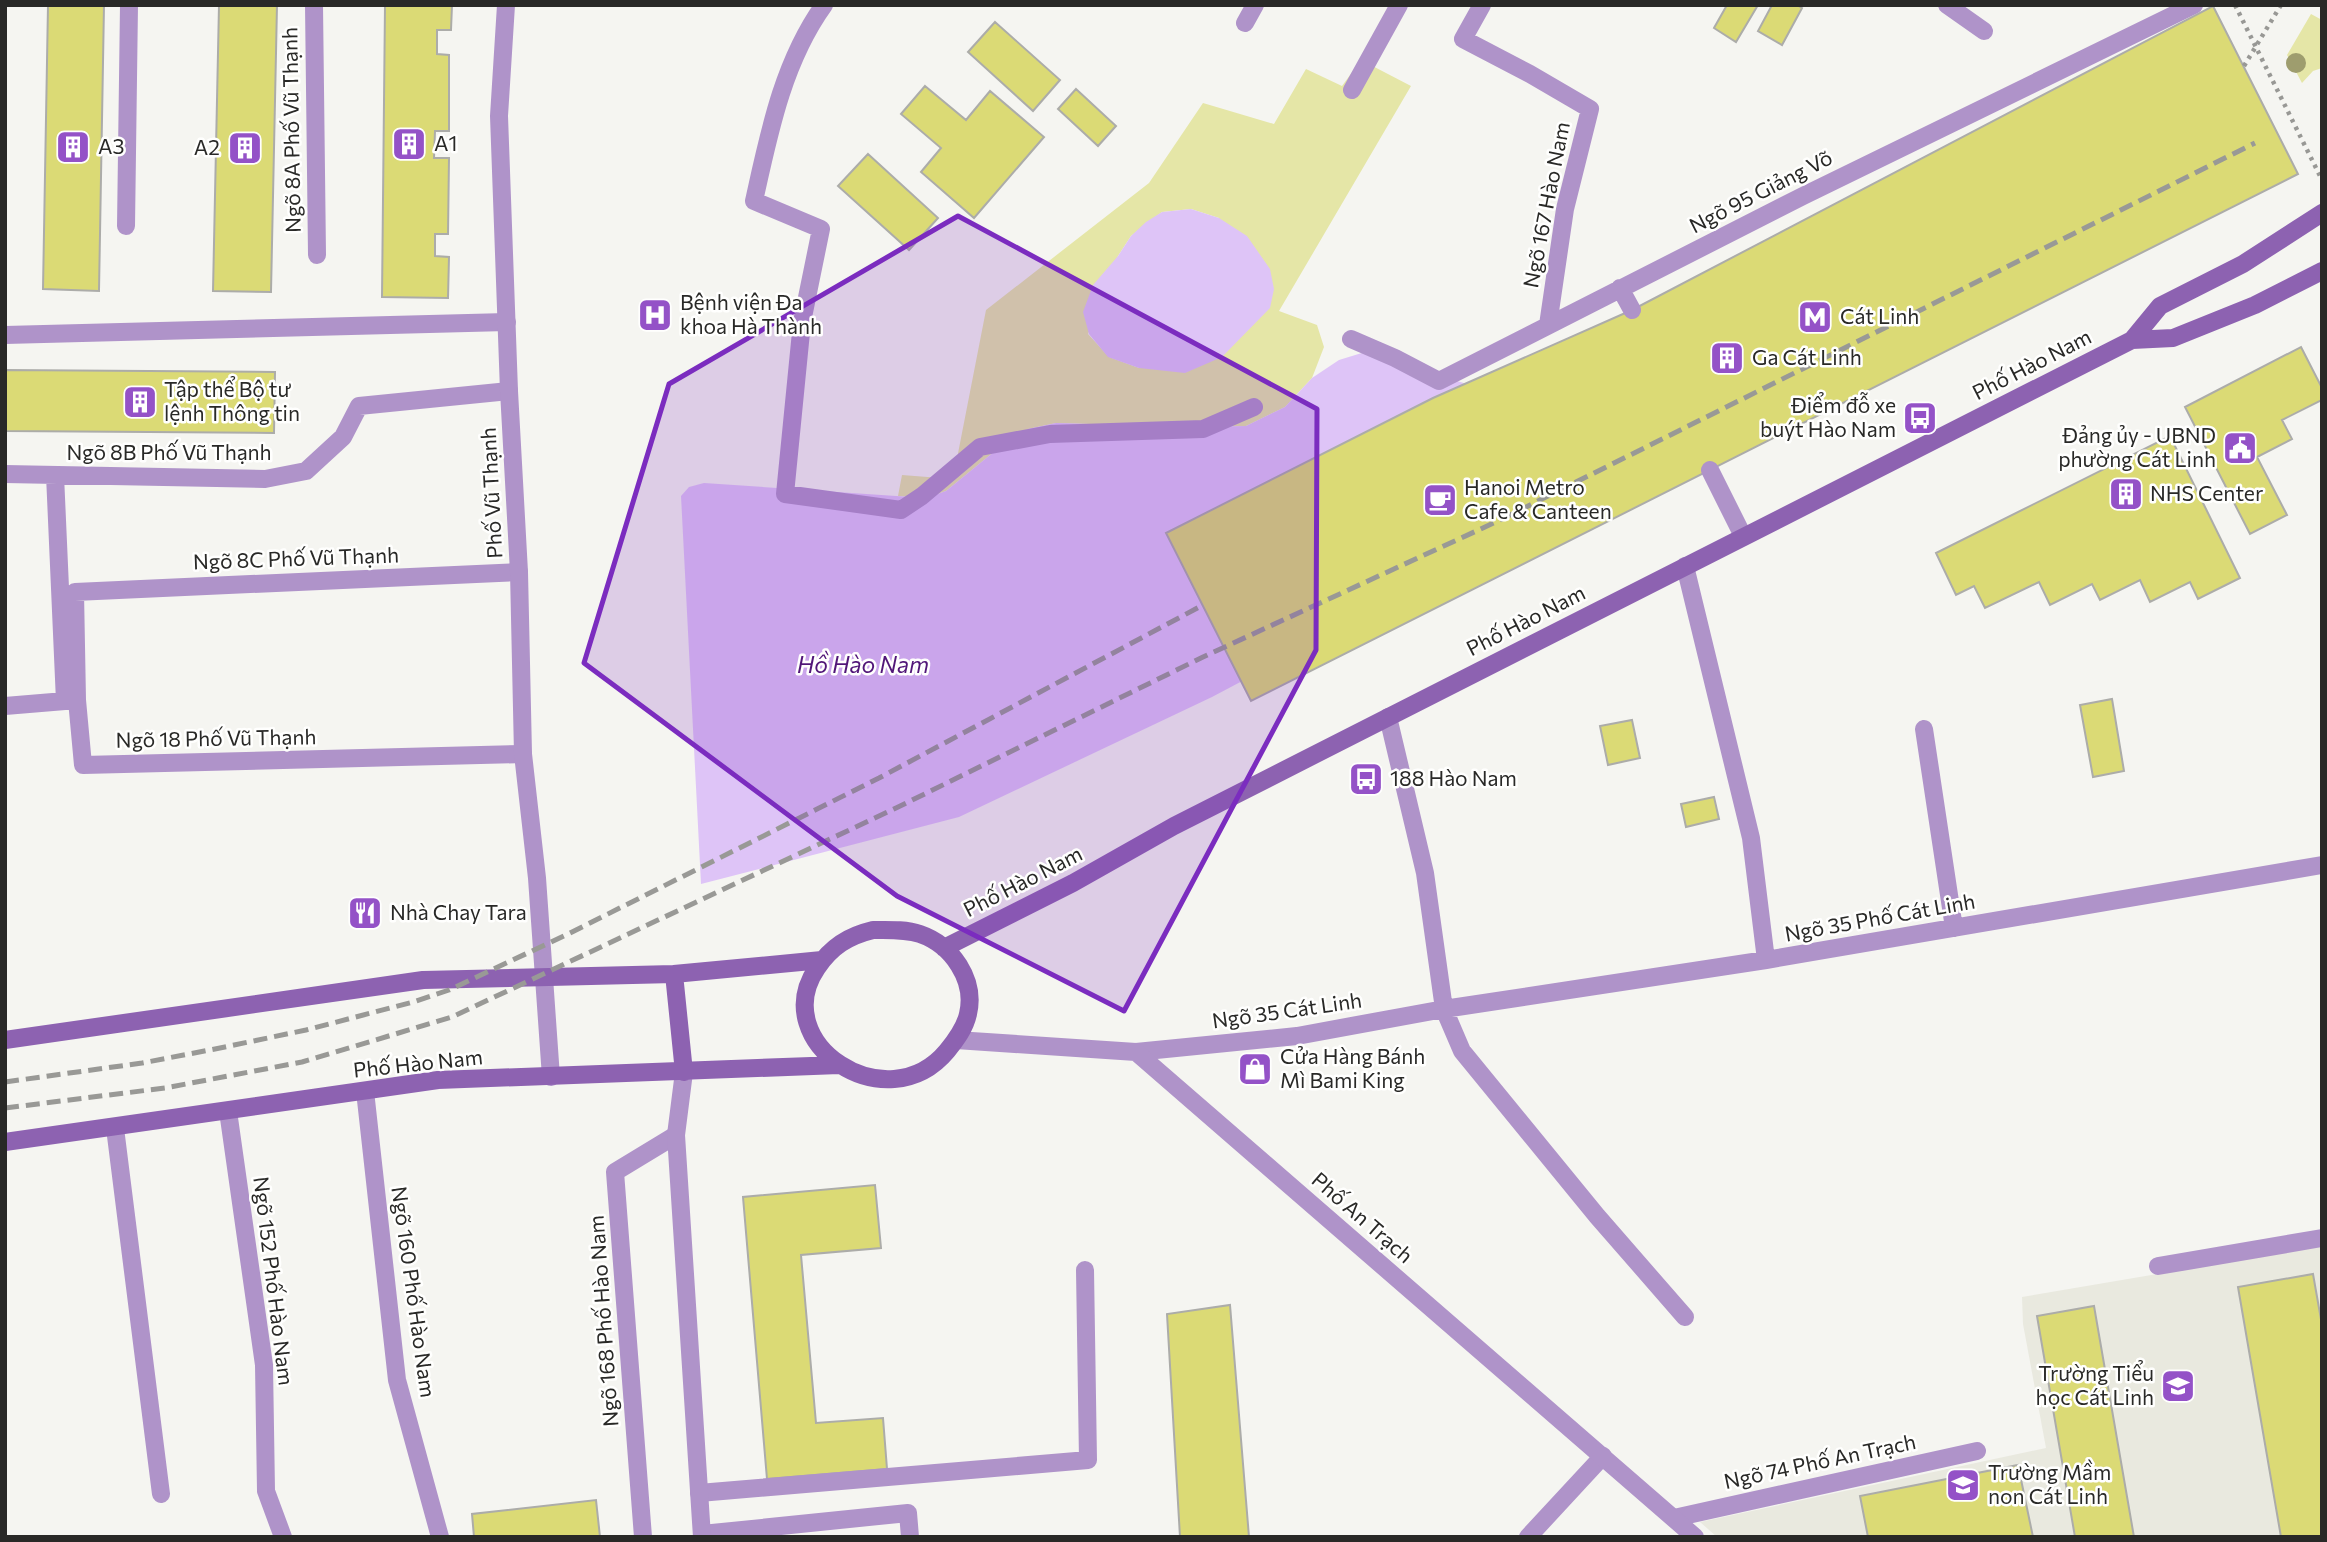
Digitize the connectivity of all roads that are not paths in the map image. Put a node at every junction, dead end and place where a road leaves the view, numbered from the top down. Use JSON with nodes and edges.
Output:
{"nodes":[{"id":1,"x":129,"y":5,"type":"edge"},
{"id":2,"x":314,"y":5,"type":"edge"},
{"id":3,"x":506,"y":5,"type":"edge"},
{"id":4,"x":824,"y":5,"type":"edge"},
{"id":5,"x":1255,"y":5,"type":"edge"},
{"id":6,"x":1399,"y":5,"type":"edge"},
{"id":7,"x":1482,"y":5,"type":"edge"},
{"id":8,"x":1947,"y":5,"type":"edge"},
{"id":9,"x":2194,"y":5,"type":"edge"},
{"id":10,"x":1245,"y":23,"type":"dead end"},
{"id":11,"x":1984,"y":31,"type":"dead end"},
{"id":12,"x":1352,"y":90,"type":"dead end"},
{"id":13,"x":2322,"y":213,"type":"edge"},
{"id":14,"x":126,"y":226,"type":"dead end"},
{"id":15,"x":317,"y":255,"type":"dead end"},
{"id":16,"x":2322,"y":271,"type":"edge"},
{"id":17,"x":1620,"y":288,"type":"junction"},
{"id":18,"x":1632,"y":310,"type":"dead end"},
{"id":19,"x":507,"y":322,"type":"junction"},
{"id":20,"x":1548,"y":325,"type":"junction"},
{"id":21,"x":5,"y":335,"type":"edge"},
{"id":22,"x":1351,"y":339,"type":"dead end"},
{"id":23,"x":2132,"y":340,"type":"junction"},
{"id":24,"x":509,"y":391,"type":"junction"},
{"id":25,"x":1254,"y":407,"type":"dead end"},
{"id":26,"x":1710,"y":470,"type":"dead end"},
{"id":27,"x":5,"y":474,"type":"edge"},
{"id":28,"x":55,"y":475,"type":"junction"},
{"id":29,"x":1743,"y":536,"type":"junction"},
{"id":30,"x":1685,"y":566,"type":"junction"},
{"id":31,"x":519,"y":572,"type":"junction"},
{"id":32,"x":75,"y":592,"type":"joint"},
{"id":33,"x":71,"y":700,"type":"junction"},
{"id":34,"x":5,"y":706,"type":"edge"},
{"id":35,"x":1388,"y":717,"type":"junction"},
{"id":36,"x":1924,"y":729,"type":"dead end"},
{"id":37,"x":523,"y":754,"type":"junction"},
{"id":38,"x":2322,"y":865,"type":"edge"},
{"id":39,"x":1954,"y":928,"type":"junction"},
{"id":40,"x":944,"y":948,"type":"junction"},
{"id":41,"x":822,"y":960,"type":"junction"},
{"id":42,"x":1766,"y":960,"type":"junction"},
{"id":43,"x":674,"y":974,"type":"junction"},
{"id":44,"x":544,"y":978,"type":"junction"},
{"id":45,"x":1444,"y":1009,"type":"junction"},
{"id":46,"x":5,"y":1040,"type":"edge"},
{"id":47,"x":956,"y":1041,"type":"junction"},
{"id":48,"x":1136,"y":1052,"type":"junction"},
{"id":49,"x":839,"y":1065,"type":"junction"},
{"id":50,"x":684,"y":1072,"type":"junction"},
{"id":51,"x":551,"y":1077,"type":"junction"},
{"id":52,"x":365,"y":1091,"type":"junction"},
{"id":53,"x":228,"y":1111,"type":"junction"},
{"id":54,"x":115,"y":1128,"type":"junction"},
{"id":55,"x":676,"y":1135,"type":"junction"},
{"id":56,"x":5,"y":1142,"type":"edge"},
{"id":57,"x":2322,"y":1238,"type":"edge"},
{"id":58,"x":2158,"y":1266,"type":"dead end"},
{"id":59,"x":1085,"y":1270,"type":"dead end"},
{"id":60,"x":1685,"y":1317,"type":"dead end"},
{"id":61,"x":1977,"y":1451,"type":"dead end"},
{"id":62,"x":1603,"y":1456,"type":"junction"},
{"id":63,"x":699,"y":1493,"type":"junction"},
{"id":64,"x":160,"y":1494,"type":"dead end"},
{"id":65,"x":1683,"y":1530,"type":"edge"},
{"id":66,"x":702,"y":1535,"type":"edge"},
{"id":67,"x":283,"y":1537,"type":"edge"},
{"id":68,"x":440,"y":1537,"type":"edge"},
{"id":69,"x":643,"y":1537,"type":"edge"},
{"id":70,"x":910,"y":1537,"type":"edge"},
{"id":71,"x":1528,"y":1537,"type":"edge"}],
"edges":[{"from":1,"to":14,"type":"street"},
{"from":2,"to":15,"type":"street","name":"Ngõ 8A Phố Vũ Thạnh"},
{"from":3,"to":19,"type":"street","name":"Phố Vũ Thạnh"},
{"from":4,"to":25,"type":"street"},
{"from":5,"to":10,"type":"street"},
{"from":6,"to":12,"type":"street"},
{"from":7,"to":20,"type":"street","name":"Ngõ 167 Hào Nam"},
{"from":8,"to":11,"type":"street"},
{"from":9,"to":17,"type":"street","name":"Ngõ 95 Giảng Võ"},
{"from":13,"to":23,"type":"main road","name":"Phố Hào Nam"},
{"from":16,"to":23,"type":"main road","name":"Phố Hào Nam"},
{"from":17,"to":18,"type":"street"},
{"from":17,"to":20,"type":"street","name":"Ngõ 95 Giảng Võ"},
{"from":19,"to":21,"type":"street"},
{"from":19,"to":24,"type":"street","name":"Phố Vũ Thạnh"},
{"from":20,"to":22,"type":"street","name":"Ngõ 95 Giảng Võ"},
{"from":23,"to":29,"type":"main road","name":"Phố Hào Nam"},
{"from":24,"to":28,"type":"street","name":"Ngõ 8B Phố Vũ Thạnh"},
{"from":24,"to":31,"type":"street","name":"Phố Vũ Thạnh"},
{"from":26,"to":29,"type":"street"},
{"from":27,"to":28,"type":"street","name":"Ngõ 8B Phố Vũ Thạnh"},
{"from":28,"to":33,"type":"street"},
{"from":29,"to":30,"type":"main road","name":"Phố Hào Nam"},
{"from":30,"to":35,"type":"main road","name":"Phố Hào Nam"},
{"from":30,"to":42,"type":"street"},
{"from":31,"to":32,"type":"street","name":"Ngõ 8C Phố Vũ Thạnh"},
{"from":31,"to":37,"type":"street","name":"Phố Vũ Thạnh"},
{"from":32,"to":33,"type":"street","name":"Ngõ 18 Phố Vũ Thạnh"},
{"from":33,"to":34,"type":"street"},
{"from":33,"to":37,"type":"street","name":"Ngõ 18 Phố Vũ Thạnh"},
{"from":35,"to":40,"type":"main road","name":"Phố Hào Nam"},
{"from":35,"to":45,"type":"street"},
{"from":36,"to":39,"type":"street"},
{"from":37,"to":44,"type":"street","name":"Phố Vũ Thạnh"},
{"from":38,"to":39,"type":"street","name":"Ngõ 35 Phố Cát Linh"},
{"from":39,"to":42,"type":"street","name":"Ngõ 35 Phố Cát Linh"},
{"from":40,"to":41,"type":"main road","name":"Phố Hào Nam"},
{"from":40,"to":47,"type":"main road","name":"Phố Hào Nam"},
{"from":41,"to":43,"type":"main road"},
{"from":41,"to":49,"type":"main road","name":"Phố Hào Nam"},
{"from":42,"to":45,"type":"street","name":"Ngõ 35 Phố Cát Linh"},
{"from":43,"to":44,"type":"main road"},
{"from":43,"to":50,"type":"main road"},
{"from":44,"to":46,"type":"main road"},
{"from":44,"to":51,"type":"street","name":"Phố Vũ Thạnh"},
{"from":45,"to":48,"type":"street","name":"Ngõ 35 Cát Linh"},
{"from":45,"to":60,"type":"street"},
{"from":47,"to":48,"type":"street"},
{"from":47,"to":49,"type":"main road","name":"Phố Hào Nam"},
{"from":48,"to":62,"type":"street","name":"Phố An Trạch"},
{"from":49,"to":50,"type":"main road","name":"Phố Hào Nam"},
{"from":50,"to":51,"type":"main road","name":"Phố Hào Nam"},
{"from":50,"to":55,"type":"street"},
{"from":51,"to":52,"type":"main road","name":"Phố Hào Nam"},
{"from":52,"to":53,"type":"main road","name":"Phố Hào Nam"},
{"from":52,"to":68,"type":"street","name":"Ngõ 160 Phố Hào Nam"},
{"from":53,"to":54,"type":"main road","name":"Phố Hào Nam"},
{"from":53,"to":67,"type":"street","name":"Ngõ 152 Phố Hào Nam"},
{"from":54,"to":56,"type":"main road","name":"Phố Hào Nam"},
{"from":54,"to":64,"type":"street"},
{"from":55,"to":63,"type":"street"},
{"from":55,"to":69,"type":"street","name":"Ngõ 168 Phố Hào Nam"},
{"from":57,"to":58,"type":"street"},
{"from":59,"to":63,"type":"street"},
{"from":61,"to":65,"type":"street","name":"Ngõ 74 Phố An Trạch"},
{"from":62,"to":65,"type":"street","name":"Phố An Trạch"},
{"from":62,"to":71,"type":"street"},
{"from":63,"to":66,"type":"street"},
{"from":66,"to":70,"type":"street"}]}
